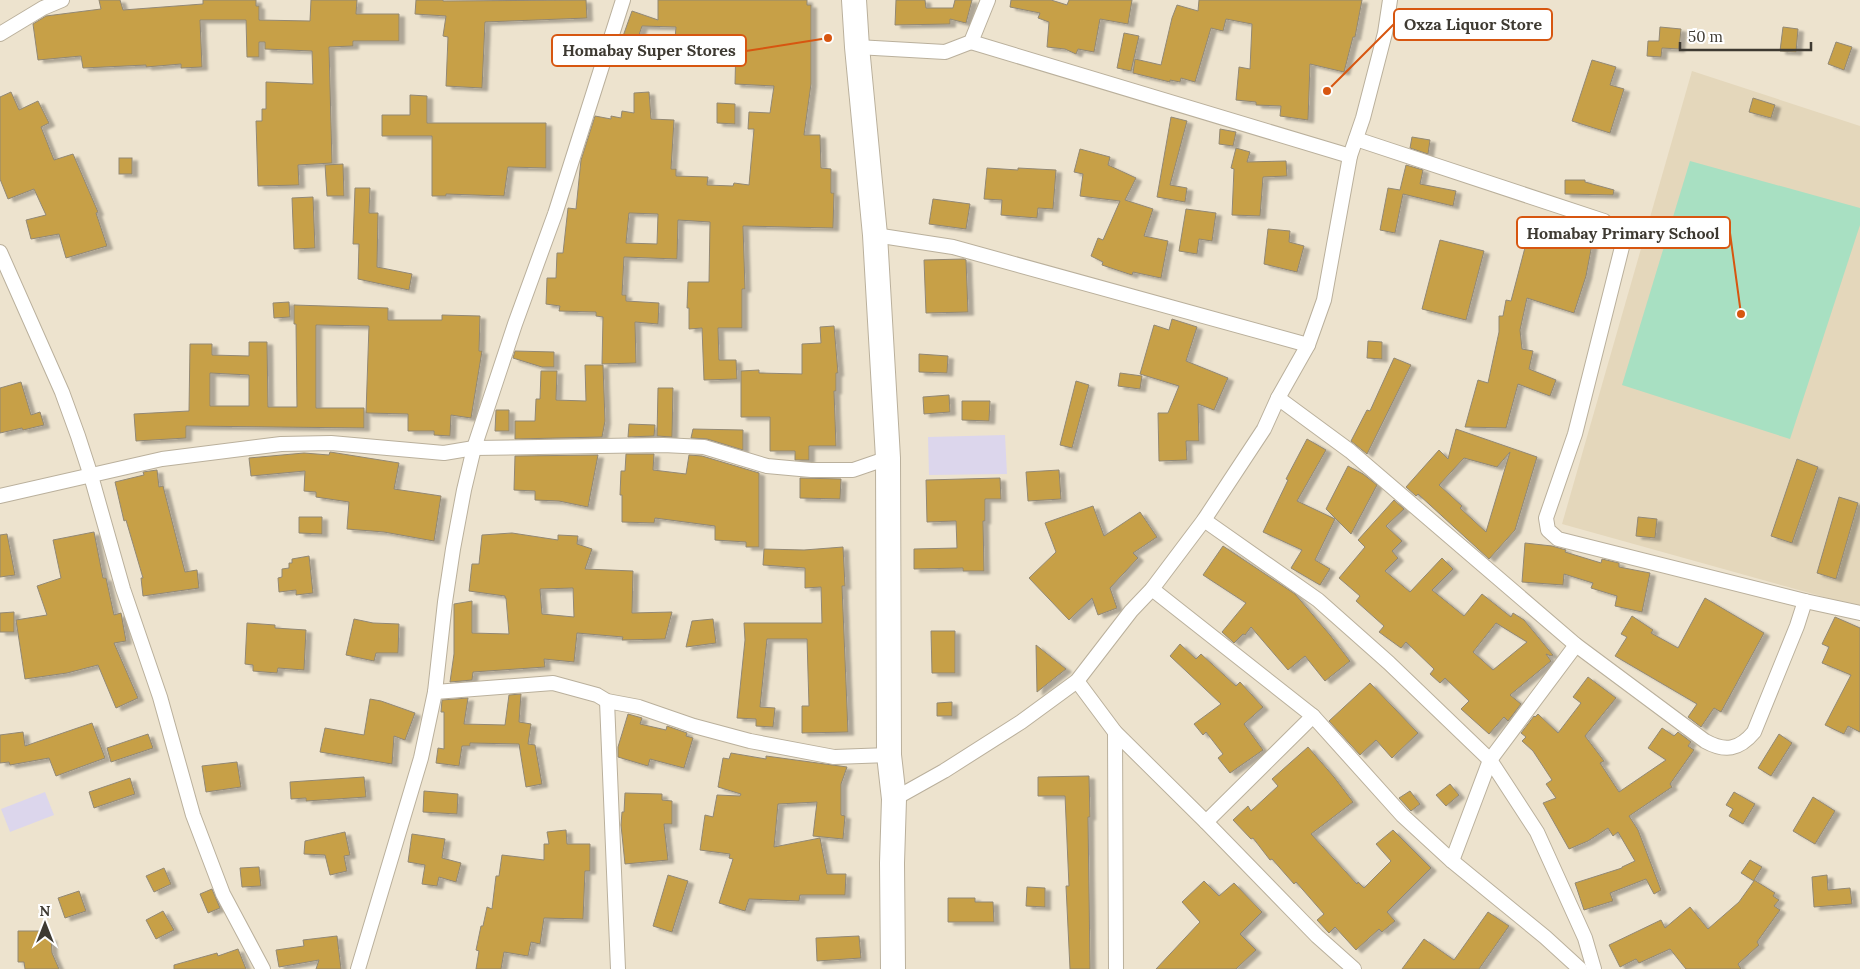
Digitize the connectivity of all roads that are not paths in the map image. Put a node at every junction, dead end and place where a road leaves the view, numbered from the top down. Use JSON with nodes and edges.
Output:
{"nodes":[{"id":1,"x":62,"y":0,"type":"edge"},
{"id":2,"x":623,"y":0,"type":"edge"},
{"id":3,"x":854,"y":0,"type":"edge"},
{"id":4,"x":988,"y":0,"type":"edge"},
{"id":5,"x":1390,"y":0,"type":"edge"},
{"id":6,"x":0,"y":34,"type":"edge"},
{"id":7,"x":971,"y":42,"type":"junction"},
{"id":8,"x":857,"y":47,"type":"junction"},
{"id":9,"x":1356,"y":138,"type":"junction"},
{"id":10,"x":1350,"y":156,"type":"junction"},
{"id":11,"x":875,"y":235,"type":"junction"},
{"id":12,"x":0,"y":252,"type":"edge"},
{"id":13,"x":1308,"y":345,"type":"junction"},
{"id":14,"x":1278,"y":398,"type":"junction"},
{"id":15,"x":474,"y":448,"type":"junction"},
{"id":16,"x":888,"y":458,"type":"junction"},
{"id":17,"x":92,"y":476,"type":"junction"},
{"id":18,"x":0,"y":496,"type":"edge"},
{"id":19,"x":1204,"y":520,"type":"junction"},
{"id":20,"x":1152,"y":589,"type":"junction"},
{"id":21,"x":1805,"y":601,"type":"junction"},
{"id":22,"x":1860,"y":613,"type":"edge"},
{"id":23,"x":1576,"y":645,"type":"junction"},
{"id":24,"x":1077,"y":681,"type":"junction"},
{"id":25,"x":435,"y":692,"type":"junction"},
{"id":26,"x":607,"y":701,"type":"junction"},
{"id":27,"x":1312,"y":716,"type":"junction"},
{"id":28,"x":1115,"y":732,"type":"junction"},
{"id":29,"x":889,"y":755,"type":"junction"},
{"id":30,"x":1490,"y":760,"type":"junction"},
{"id":31,"x":894,"y":799,"type":"junction"},
{"id":32,"x":1206,"y":822,"type":"junction"},
{"id":33,"x":1452,"y":861,"type":"junction"},
{"id":34,"x":1118,"y":967,"type":"edge"},
{"id":35,"x":263,"y":969,"type":"edge"},
{"id":36,"x":358,"y":969,"type":"edge"},
{"id":37,"x":618,"y":969,"type":"edge"},
{"id":38,"x":893,"y":969,"type":"edge"},
{"id":39,"x":1354,"y":969,"type":"edge"},
{"id":40,"x":1580,"y":969,"type":"edge"},
{"id":41,"x":1594,"y":969,"type":"edge"}],
"edges":[{"from":1,"to":6,"type":"street"},
{"from":2,"to":15,"type":"street"},
{"from":3,"to":8,"type":"highway"},
{"from":4,"to":7,"type":"street"},
{"from":5,"to":9,"type":"street"},
{"from":7,"to":8,"type":"street"},
{"from":7,"to":10,"type":"street"},
{"from":8,"to":11,"type":"highway"},
{"from":9,"to":10,"type":"street"},
{"from":9,"to":21,"type":"street"},
{"from":10,"to":13,"type":"street"},
{"from":11,"to":13,"type":"street"},
{"from":11,"to":16,"type":"highway"},
{"from":12,"to":17,"type":"street"},
{"from":13,"to":14,"type":"street"},
{"from":14,"to":19,"type":"street"},
{"from":14,"to":23,"type":"street"},
{"from":15,"to":16,"type":"street"},
{"from":15,"to":17,"type":"street"},
{"from":15,"to":25,"type":"street"},
{"from":16,"to":29,"type":"highway"},
{"from":17,"to":18,"type":"street"},
{"from":17,"to":35,"type":"street"},
{"from":19,"to":20,"type":"street"},
{"from":19,"to":30,"type":"street"},
{"from":20,"to":24,"type":"street"},
{"from":20,"to":27,"type":"street"},
{"from":21,"to":22,"type":"street"},
{"from":21,"to":23,"type":"street"},
{"from":23,"to":30,"type":"street"},
{"from":24,"to":28,"type":"street"},
{"from":24,"to":31,"type":"street"},
{"from":25,"to":26,"type":"street"},
{"from":25,"to":36,"type":"street"},
{"from":26,"to":29,"type":"street"},
{"from":26,"to":37,"type":"street"},
{"from":27,"to":32,"type":"street"},
{"from":27,"to":33,"type":"street"},
{"from":28,"to":32,"type":"street"},
{"from":28,"to":34,"type":"street"},
{"from":29,"to":31,"type":"highway"},
{"from":30,"to":33,"type":"street"},
{"from":30,"to":41,"type":"street"},
{"from":31,"to":38,"type":"highway"},
{"from":32,"to":39,"type":"street"},
{"from":33,"to":40,"type":"street"}]}
